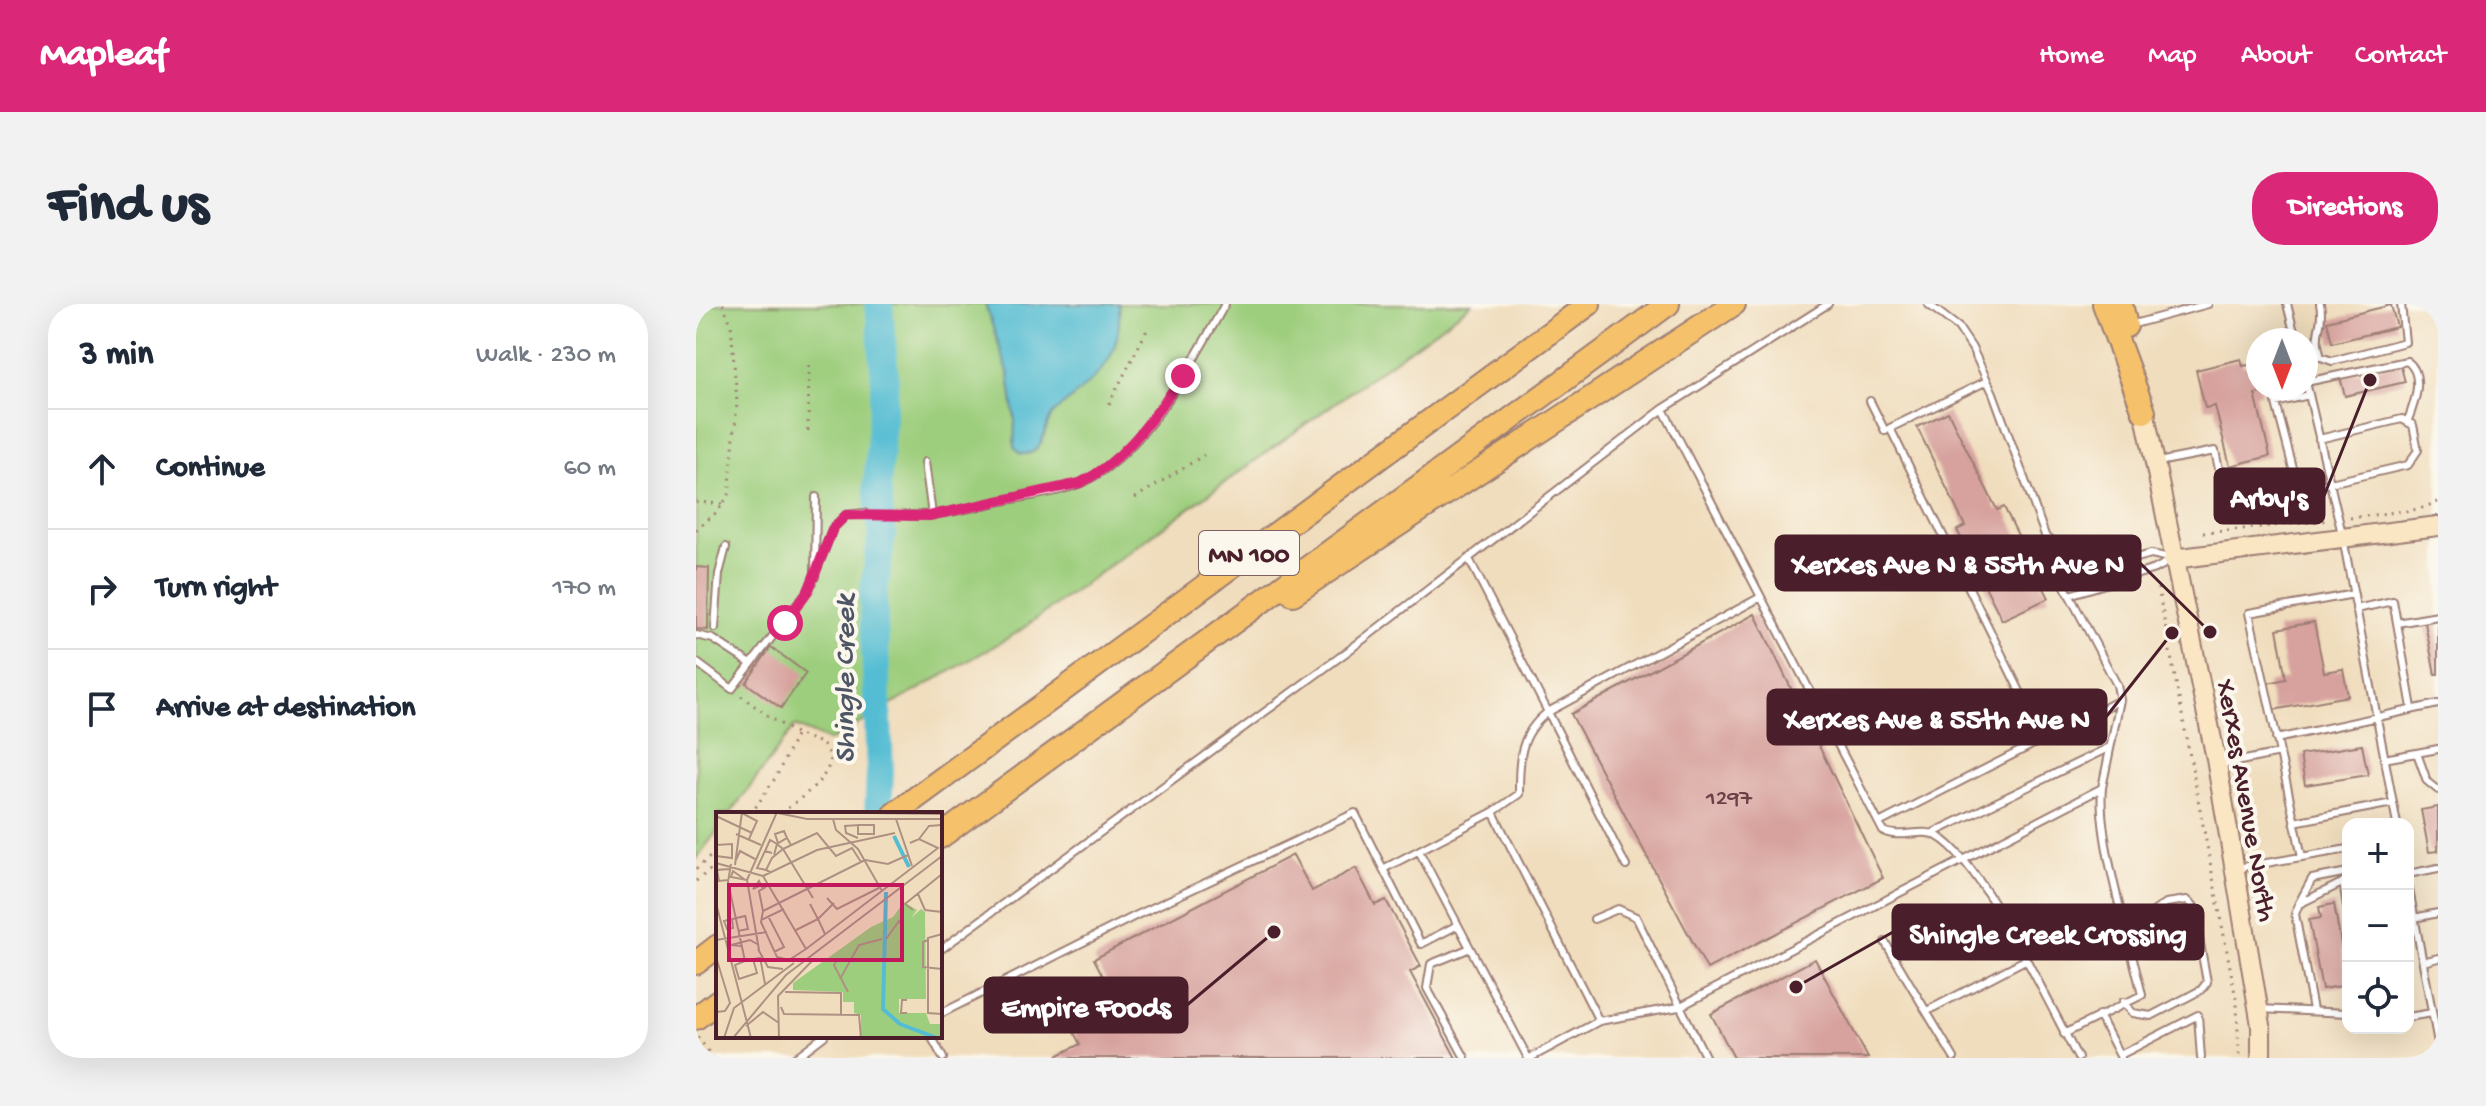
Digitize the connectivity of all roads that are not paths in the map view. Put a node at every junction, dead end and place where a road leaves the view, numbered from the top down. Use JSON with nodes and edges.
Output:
{"nodes":[{"id":1,"x":1225,"y":304,"type":"edge"},
{"id":2,"x":1589,"y":304,"type":"edge"},
{"id":3,"x":1668,"y":304,"type":"edge"},
{"id":4,"x":1734,"y":304,"type":"edge"},
{"id":5,"x":1828,"y":304,"type":"edge"},
{"id":6,"x":1928,"y":304,"type":"edge"},
{"id":7,"x":2104,"y":304,"type":"edge"},
{"id":8,"x":2208,"y":304,"type":"edge"},
{"id":9,"x":2288,"y":304,"type":"edge"},
{"id":10,"x":2320,"y":304,"type":"edge"},
{"id":11,"x":2401,"y":304,"type":"edge"},
{"id":12,"x":2197,"y":305,"type":"edge"},
{"id":13,"x":2124,"y":315,"type":"edge"},
{"id":14,"x":2293,"y":328,"type":"edge"},
{"id":15,"x":2318,"y":380,"type":"edge"},
{"id":16,"x":1987,"y":381,"type":"junction"},
{"id":17,"x":2288,"y":400,"type":"edge"},
{"id":18,"x":2310,"y":400,"type":"edge"},
{"id":19,"x":1870,"y":401,"type":"dead end"},
{"id":20,"x":1663,"y":409,"type":"junction"},
{"id":21,"x":2144,"y":412,"type":"junction"},
{"id":22,"x":2408,"y":420,"type":"junction"},
{"id":23,"x":1890,"y":428,"type":"junction"},
{"id":24,"x":2319,"y":439,"type":"junction"},
{"id":25,"x":925,"y":462,"type":"dead end"},
{"id":26,"x":2154,"y":463,"type":"junction"},
{"id":27,"x":2330,"y":483,"type":"junction"},
{"id":28,"x":2298,"y":488,"type":"junction"},
{"id":29,"x":816,"y":497,"type":"dead end"},
{"id":30,"x":864,"y":513,"type":"road end"},
{"id":31,"x":905,"y":515,"type":"road end"},
{"id":32,"x":932,"y":515,"type":"junction"},
{"id":33,"x":2438,"y":526,"type":"edge"},
{"id":34,"x":2341,"y":528,"type":"junction"},
{"id":35,"x":2045,"y":535,"type":"junction"},
{"id":36,"x":726,"y":547,"type":"dead end"},
{"id":37,"x":1469,"y":559,"type":"junction"},
{"id":38,"x":2173,"y":559,"type":"junction"},
{"id":39,"x":2105,"y":567,"type":"junction"},
{"id":40,"x":815,"y":577,"type":"junction"},
{"id":41,"x":2061,"y":579,"type":"junction"},
{"id":42,"x":2354,"y":594,"type":"junction"},
{"id":43,"x":2069,"y":595,"type":"junction"},
{"id":44,"x":1761,"y":597,"type":"junction"},
{"id":45,"x":2356,"y":609,"type":"junction"},
{"id":46,"x":2438,"y":616,"type":"edge"},
{"id":47,"x":2397,"y":623,"type":"junction"},
{"id":48,"x":715,"y":628,"type":"dead end"},
{"id":49,"x":696,"y":635,"type":"edge"},
{"id":50,"x":697,"y":664,"type":"edge"},
{"id":51,"x":751,"y":664,"type":"junction"},
{"id":52,"x":2120,"y":700,"type":"junction"},
{"id":53,"x":1123,"y":702,"type":"junction"},
{"id":54,"x":2438,"y":704,"type":"edge"},
{"id":55,"x":2412,"y":708,"type":"junction"},
{"id":56,"x":1548,"y":712,"type":"junction"},
{"id":57,"x":2375,"y":717,"type":"junction"},
{"id":58,"x":2043,"y":738,"type":"junction"},
{"id":59,"x":2276,"y":739,"type":"junction"},
{"id":60,"x":2110,"y":747,"type":"junction"},
{"id":61,"x":2438,"y":749,"type":"edge"},
{"id":62,"x":2280,"y":753,"type":"junction"},
{"id":63,"x":2417,"y":753,"type":"junction"},
{"id":64,"x":2384,"y":759,"type":"junction"},
{"id":65,"x":2217,"y":766,"type":"junction"},
{"id":66,"x":2102,"y":788,"type":"junction"},
{"id":67,"x":2438,"y":790,"type":"edge"},
{"id":68,"x":2393,"y":803,"type":"junction"},
{"id":69,"x":901,"y":808,"type":"edge"},
{"id":70,"x":1493,"y":812,"type":"junction"},
{"id":71,"x":2396,"y":818,"type":"edge"},
{"id":72,"x":2294,"y":822,"type":"junction"},
{"id":73,"x":1879,"y":823,"type":"junction"},
{"id":74,"x":1933,"y":833,"type":"junction"},
{"id":75,"x":942,"y":836,"type":"edge"},
{"id":76,"x":2342,"y":850,"type":"edge"},
{"id":77,"x":1419,"y":851,"type":"junction"},
{"id":78,"x":2302,"y":857,"type":"junction"},
{"id":79,"x":1961,"y":860,"type":"junction"},
{"id":80,"x":1626,"y":866,"type":"dead end"},
{"id":81,"x":2438,"y":868,"type":"edge"},
{"id":82,"x":1383,"y":869,"type":"junction"},
{"id":83,"x":2234,"y":869,"type":"junction"},
{"id":84,"x":2342,"y":873,"type":"edge"},
{"id":85,"x":2414,"y":873,"type":"edge"},
{"id":86,"x":2342,"y":882,"type":"edge"},
{"id":87,"x":2299,"y":904,"type":"junction"},
{"id":88,"x":2438,"y":913,"type":"edge"},
{"id":89,"x":2414,"y":918,"type":"joint"},
{"id":90,"x":1594,"y":919,"type":"dead end"},
{"id":91,"x":1456,"y":926,"type":"junction"},
{"id":92,"x":2127,"y":930,"type":"junction"},
{"id":93,"x":1885,"y":942,"type":"dead end"},
{"id":94,"x":716,"y":948,"type":"edge"},
{"id":95,"x":942,"y":949,"type":"edge"},
{"id":96,"x":1468,"y":949,"type":"junction"},
{"id":97,"x":2438,"y":958,"type":"edge"},
{"id":98,"x":2025,"y":960,"type":"junction"},
{"id":99,"x":2423,"y":962,"type":"junction"},
{"id":100,"x":696,"y":963,"type":"edge"},
{"id":101,"x":2123,"y":1002,"type":"junction"},
{"id":102,"x":716,"y":1003,"type":"edge"},
{"id":103,"x":1679,"y":1007,"type":"junction"},
{"id":104,"x":2258,"y":1009,"type":"junction"},
{"id":105,"x":2313,"y":1010,"type":"junction"},
{"id":106,"x":1927,"y":1011,"type":"junction"},
{"id":107,"x":2342,"y":1012,"type":"edge"},
{"id":108,"x":942,"y":1013,"type":"edge"},
{"id":109,"x":2432,"y":1013,"type":"junction"},
{"id":110,"x":2099,"y":1015,"type":"junction"},
{"id":111,"x":2414,"y":1016,"type":"edge"},
{"id":112,"x":696,"y":1018,"type":"edge"},
{"id":113,"x":1599,"y":1021,"type":"junction"},
{"id":114,"x":2064,"y":1034,"type":"junction"},
{"id":115,"x":821,"y":1038,"type":"edge"},
{"id":116,"x":932,"y":1038,"type":"edge"},
{"id":117,"x":2438,"y":1041,"type":"edge"},
{"id":118,"x":2120,"y":1057,"type":"edge"},
{"id":119,"x":795,"y":1058,"type":"edge"},
{"id":120,"x":943,"y":1058,"type":"edge"},
{"id":121,"x":1465,"y":1058,"type":"edge"},
{"id":122,"x":1529,"y":1058,"type":"edge"},
{"id":123,"x":1706,"y":1058,"type":"edge"},
{"id":124,"x":1954,"y":1058,"type":"edge"},
{"id":125,"x":2078,"y":1058,"type":"edge"},
{"id":126,"x":2201,"y":1058,"type":"edge"},
{"id":127,"x":2261,"y":1058,"type":"edge"}],
"edges":[{"from":1,"to":32,"type":"lane"},
{"from":2,"to":69,"type":"highway","number":"MN 100"},
{"from":3,"to":53,"type":"highway","number":"MN 100"},
{"from":4,"to":53,"type":"highway"},
{"from":5,"to":20,"type":"lane"},
{"from":6,"to":16,"type":"lane"},
{"from":7,"to":21,"type":"highway"},
{"from":8,"to":12,"type":"lane"},
{"from":9,"to":14,"type":"lane"},
{"from":10,"to":11,"type":"lane"},
{"from":12,"to":13,"type":"lane"},
{"from":13,"to":21,"type":"street","name":"Xerxes Avenue North"},
{"from":15,"to":22,"type":"lane"},
{"from":16,"to":23,"type":"lane"},
{"from":16,"to":35,"type":"lane"},
{"from":17,"to":28,"type":"lane"},
{"from":18,"to":24,"type":"lane"},
{"from":19,"to":23,"type":"lane"},
{"from":20,"to":37,"type":"lane"},
{"from":20,"to":44,"type":"lane"},
{"from":21,"to":26,"type":"street","name":"Xerxes Avenue North"},
{"from":22,"to":24,"type":"lane"},
{"from":22,"to":27,"type":"lane"},
{"from":23,"to":58,"type":"lane"},
{"from":24,"to":27,"type":"lane"},
{"from":25,"to":32,"type":"lane"},
{"from":26,"to":28,"type":"lane"},
{"from":26,"to":38,"type":"street","name":"Xerxes Avenue North"},
{"from":27,"to":28,"type":"lane"},
{"from":27,"to":34,"type":"lane"},
{"from":29,"to":40,"type":"lane"},
{"from":30,"to":40,"type":"lane"},
{"from":31,"to":32,"type":"lane"},
{"from":33,"to":34,"type":"street"},
{"from":34,"to":38,"type":"street"},
{"from":34,"to":42,"type":"lane"},
{"from":35,"to":39,"type":"lane"},
{"from":35,"to":41,"type":"lane"},
{"from":36,"to":48,"type":"lane"},
{"from":37,"to":56,"type":"lane"},
{"from":37,"to":95,"type":"lane"},
{"from":38,"to":39,"type":"lane"},
{"from":38,"to":43,"type":"lane"},
{"from":38,"to":65,"type":"street","name":"Xerxes Avenue North"},
{"from":39,"to":41,"type":"lane"},
{"from":40,"to":51,"type":"lane"},
{"from":41,"to":43,"type":"lane"},
{"from":42,"to":45,"type":"lane"},
{"from":42,"to":59,"type":"lane"},
{"from":43,"to":52,"type":"lane"},
{"from":44,"to":56,"type":"lane"},
{"from":44,"to":73,"type":"lane"},
{"from":45,"to":47,"type":"lane"},
{"from":45,"to":57,"type":"lane"},
{"from":46,"to":47,"type":"lane"},
{"from":47,"to":55,"type":"lane"},
{"from":49,"to":51,"type":"lane"},
{"from":50,"to":51,"type":"lane"},
{"from":52,"to":58,"type":"lane"},
{"from":52,"to":60,"type":"lane"},
{"from":53,"to":75,"type":"highway","number":"MN 100"},
{"from":54,"to":55,"type":"lane"},
{"from":55,"to":57,"type":"lane"},
{"from":56,"to":70,"type":"lane"},
{"from":56,"to":80,"type":"lane"},
{"from":57,"to":59,"type":"lane"},
{"from":57,"to":64,"type":"lane"},
{"from":58,"to":73,"type":"lane"},
{"from":59,"to":62,"type":"lane"},
{"from":60,"to":66,"type":"lane"},
{"from":60,"to":74,"type":"lane"},
{"from":61,"to":63,"type":"lane"},
{"from":62,"to":65,"type":"lane"},
{"from":62,"to":72,"type":"lane"},
{"from":63,"to":64,"type":"lane"},
{"from":63,"to":67,"type":"lane"},
{"from":64,"to":68,"type":"lane"},
{"from":65,"to":83,"type":"street","name":"Xerxes Avenue North"},
{"from":66,"to":79,"type":"lane"},
{"from":66,"to":92,"type":"lane"},
{"from":68,"to":71,"type":"lane"},
{"from":68,"to":72,"type":"lane"},
{"from":70,"to":77,"type":"lane"},
{"from":70,"to":113,"type":"lane"},
{"from":72,"to":78,"type":"lane"},
{"from":73,"to":74,"type":"lane"},
{"from":74,"to":79,"type":"lane"},
{"from":76,"to":78,"type":"lane"},
{"from":77,"to":82,"type":"lane"},
{"from":77,"to":91,"type":"lane"},
{"from":78,"to":83,"type":"lane"},
{"from":79,"to":98,"type":"lane"},
{"from":79,"to":103,"type":"lane"},
{"from":81,"to":85,"type":"lane"},
{"from":82,"to":91,"type":"lane"},
{"from":82,"to":108,"type":"lane"},
{"from":83,"to":104,"type":"street","name":"Xerxes Avenue North"},
{"from":84,"to":87,"type":"lane"},
{"from":86,"to":87,"type":"lane"},
{"from":87,"to":105,"type":"lane"},
{"from":88,"to":89,"type":"lane"},
{"from":89,"to":99,"type":"lane"},
{"from":90,"to":103,"type":"lane"},
{"from":91,"to":96,"type":"lane"},
{"from":92,"to":101,"type":"lane"},
{"from":92,"to":101,"type":"lane"},
{"from":93,"to":106,"type":"lane"},
{"from":94,"to":100,"type":"highway"},
{"from":96,"to":121,"type":"lane"},
{"from":96,"to":122,"type":"lane"},
{"from":97,"to":99,"type":"lane"},
{"from":98,"to":106,"type":"lane"},
{"from":98,"to":114,"type":"lane"},
{"from":99,"to":109,"type":"lane"},
{"from":101,"to":110,"type":"lane"},
{"from":102,"to":112,"type":"highway"},
{"from":103,"to":113,"type":"lane"},
{"from":103,"to":123,"type":"lane"},
{"from":104,"to":105,"type":"lane"},
{"from":104,"to":127,"type":"street","name":"Xerxes Avenue North"},
{"from":105,"to":107,"type":"lane"},
{"from":106,"to":124,"type":"lane"},
{"from":109,"to":111,"type":"lane"},
{"from":109,"to":117,"type":"lane"},
{"from":110,"to":114,"type":"lane"},
{"from":110,"to":118,"type":"lane"},
{"from":113,"to":122,"type":"lane"},
{"from":114,"to":125,"type":"lane"},
{"from":115,"to":119,"type":"lane"},
{"from":116,"to":120,"type":"lane"},
{"from":118,"to":126,"type":"lane"}]}
